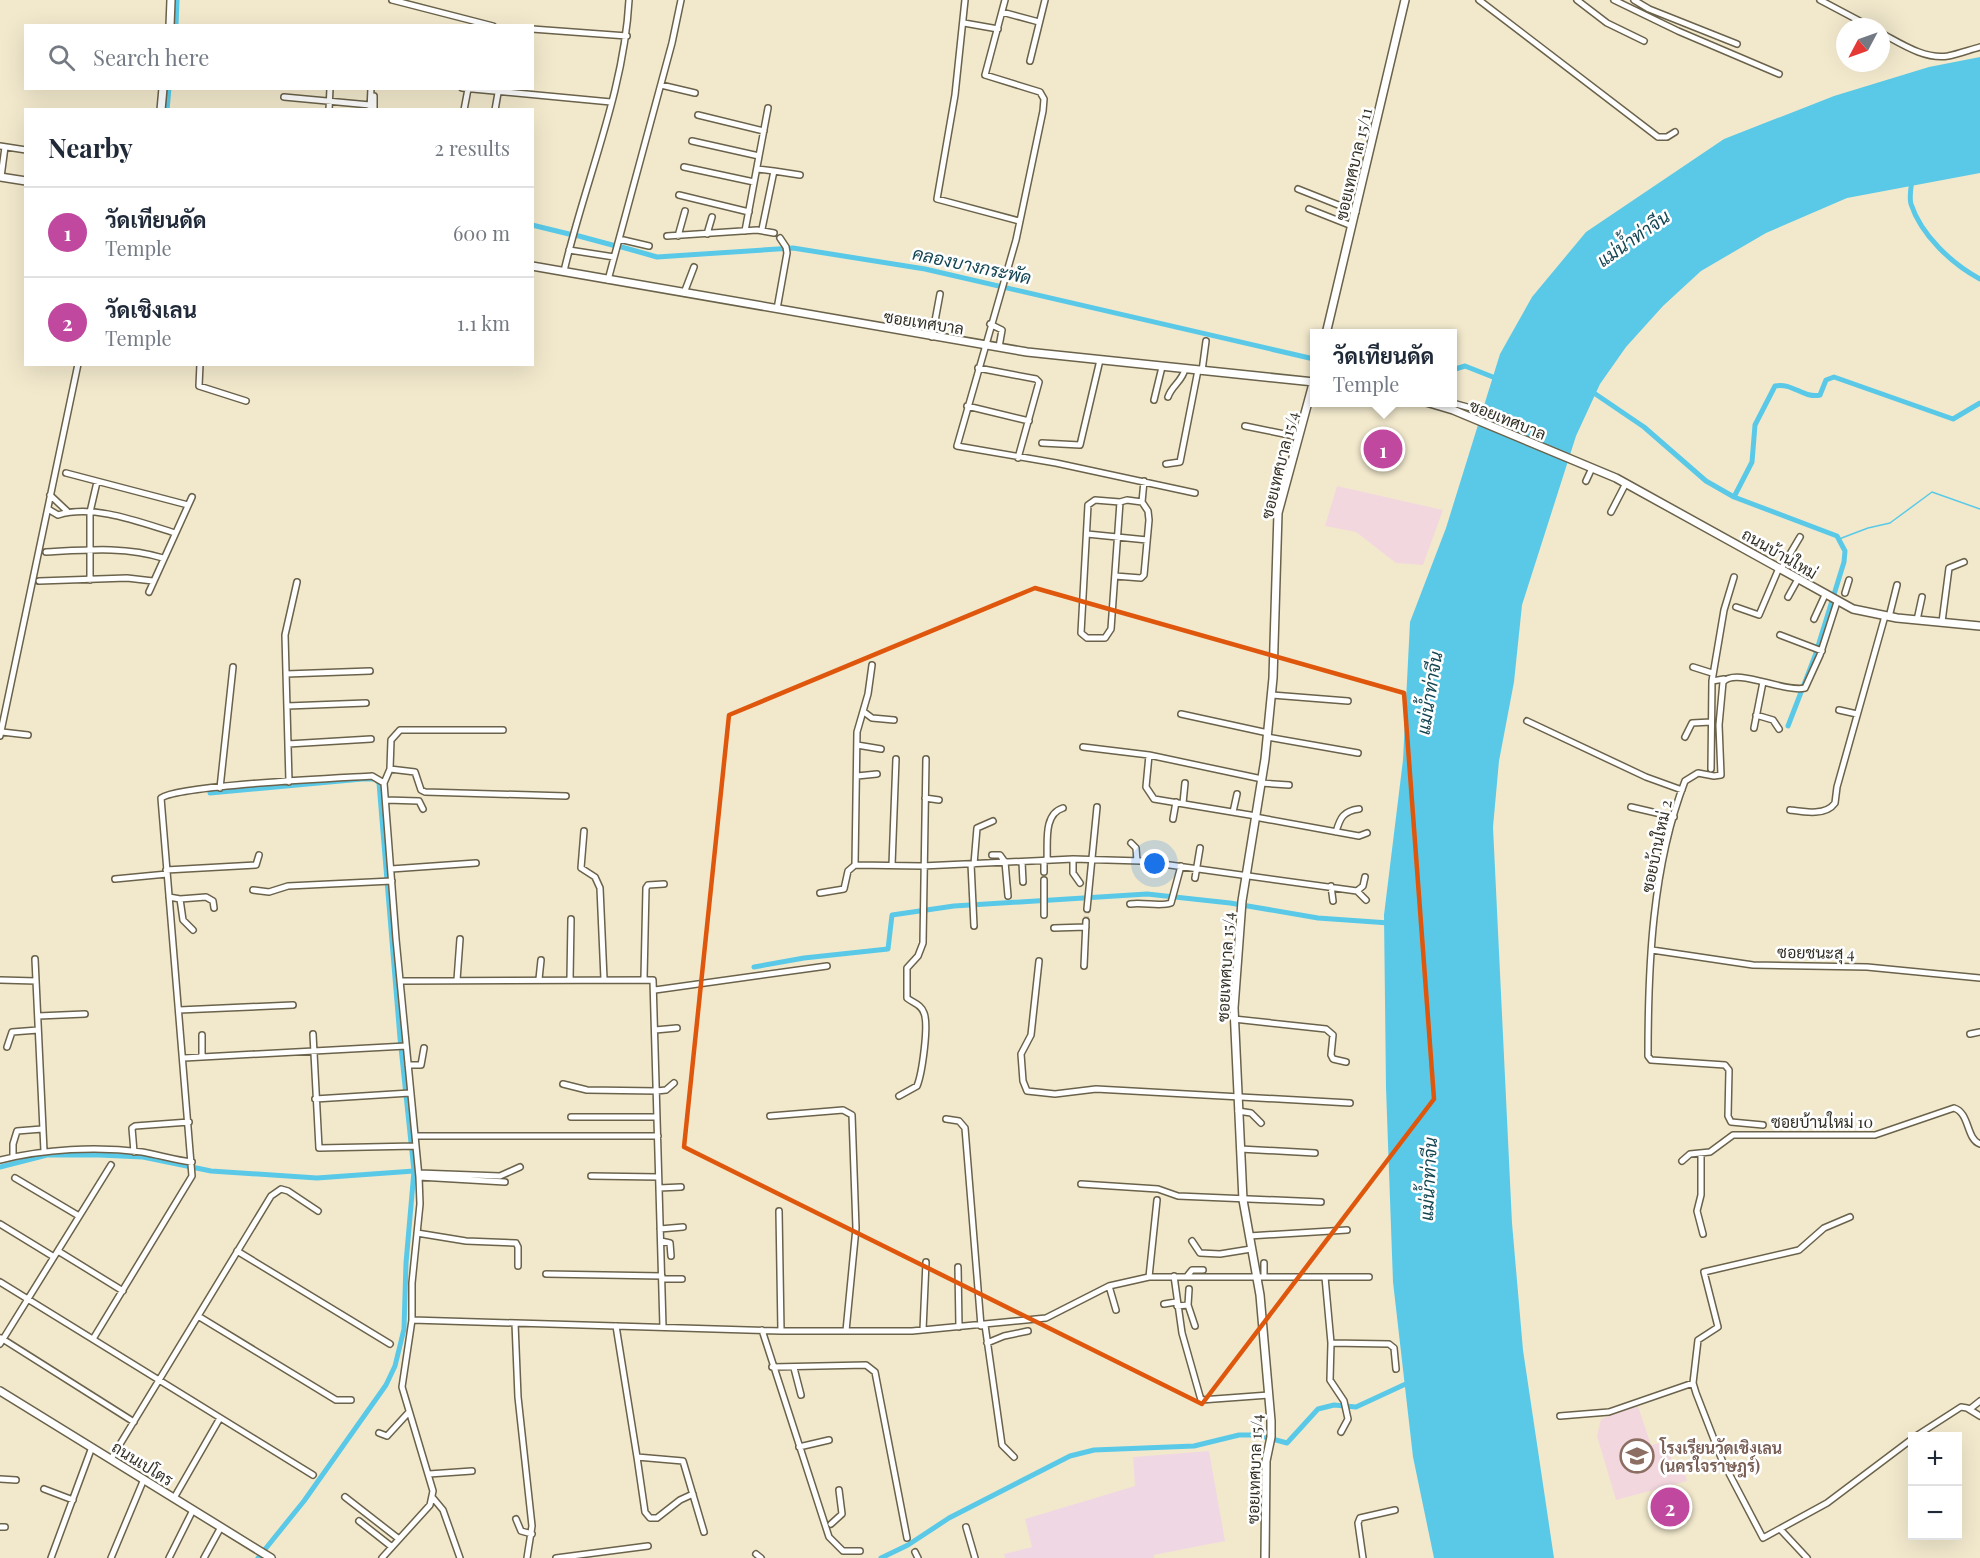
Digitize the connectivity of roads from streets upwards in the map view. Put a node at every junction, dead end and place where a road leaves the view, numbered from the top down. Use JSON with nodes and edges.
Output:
{"nodes":[{"id":1,"x":171,"y":0,"type":"edge"},
{"id":2,"x":392,"y":0,"type":"edge"},
{"id":3,"x":629,"y":0,"type":"edge"},
{"id":4,"x":681,"y":0,"type":"edge"},
{"id":5,"x":965,"y":0,"type":"edge"},
{"id":6,"x":1005,"y":0,"type":"edge"},
{"id":7,"x":1045,"y":0,"type":"edge"},
{"id":8,"x":1405,"y":0,"type":"edge"},
{"id":9,"x":1479,"y":0,"type":"edge"},
{"id":10,"x":1577,"y":0,"type":"edge"},
{"id":11,"x":1614,"y":0,"type":"edge"},
{"id":12,"x":1634,"y":0,"type":"edge"},
{"id":13,"x":1820,"y":0,"type":"edge"},
{"id":14,"x":1002,"y":12,"type":"junction"},
{"id":15,"x":1853,"y":18,"type":"edge"},
{"id":16,"x":1039,"y":22,"type":"junction"},
{"id":17,"x":964,"y":23,"type":"junction"},
{"id":18,"x":170,"y":24,"type":"edge"},
{"id":19,"x":485,"y":24,"type":"edge"},
{"id":20,"x":534,"y":29,"type":"edge"},
{"id":21,"x":998,"y":29,"type":"junction"},
{"id":22,"x":627,"y":36,"type":"junction"},
{"id":23,"x":1890,"y":38,"type":"edge"},
{"id":24,"x":1644,"y":41,"type":"dead end"},
{"id":25,"x":1737,"y":44,"type":"dead end"},
{"id":26,"x":1980,"y":47,"type":"edge"},
{"id":27,"x":1030,"y":61,"type":"dead end"},
{"id":28,"x":1779,"y":74,"type":"dead end"},
{"id":29,"x":661,"y":85,"type":"junction"},
{"id":30,"x":163,"y":90,"type":"edge"},
{"id":31,"x":330,"y":90,"type":"edge"},
{"id":32,"x":373,"y":90,"type":"edge"},
{"id":33,"x":465,"y":90,"type":"edge"},
{"id":34,"x":473,"y":90,"type":"edge"},
{"id":35,"x":498,"y":93,"type":"junction"},
{"id":36,"x":695,"y":93,"type":"dead end"},
{"id":37,"x":284,"y":97,"type":"dead end"},
{"id":38,"x":329,"y":102,"type":"junction"},
{"id":39,"x":611,"y":102,"type":"junction"},
{"id":40,"x":161,"y":108,"type":"edge"},
{"id":41,"x":329,"y":108,"type":"edge"},
{"id":42,"x":372,"y":108,"type":"edge"},
{"id":43,"x":464,"y":108,"type":"edge"},
{"id":44,"x":495,"y":108,"type":"edge"},
{"id":45,"x":768,"y":108,"type":"dead end"},
{"id":46,"x":698,"y":115,"type":"dead end"},
{"id":47,"x":764,"y":131,"type":"junction"},
{"id":48,"x":1675,"y":132,"type":"dead end"},
{"id":49,"x":692,"y":141,"type":"dead end"},
{"id":50,"x":3,"y":146,"type":"edge"},
{"id":51,"x":24,"y":150,"type":"edge"},
{"id":52,"x":759,"y":156,"type":"junction"},
{"id":53,"x":684,"y":166,"type":"dead end"},
{"id":54,"x":757,"y":169,"type":"junction"},
{"id":55,"x":774,"y":171,"type":"junction"},
{"id":56,"x":800,"y":175,"type":"dead end"},
{"id":57,"x":0,"y":177,"type":"edge"},
{"id":58,"x":24,"y":181,"type":"edge"},
{"id":59,"x":754,"y":182,"type":"junction"},
{"id":60,"x":1298,"y":189,"type":"dead end"},
{"id":61,"x":679,"y":195,"type":"dead end"},
{"id":62,"x":1309,"y":209,"type":"dead end"},
{"id":63,"x":685,"y":211,"type":"dead end"},
{"id":64,"x":749,"y":212,"type":"junction"},
{"id":65,"x":1356,"y":213,"type":"junction"},
{"id":66,"x":712,"y":217,"type":"dead end"},
{"id":67,"x":1019,"y":221,"type":"junction"},
{"id":68,"x":1352,"y":226,"type":"junction"},
{"id":69,"x":762,"y":230,"type":"junction"},
{"id":70,"x":745,"y":231,"type":"junction"},
{"id":71,"x":774,"y":232,"type":"dead end"},
{"id":72,"x":707,"y":234,"type":"junction"},
{"id":73,"x":667,"y":236,"type":"dead end"},
{"id":74,"x":678,"y":236,"type":"junction"},
{"id":75,"x":780,"y":238,"type":"dead end"},
{"id":76,"x":619,"y":239,"type":"junction"},
{"id":77,"x":649,"y":246,"type":"dead end"},
{"id":78,"x":569,"y":250,"type":"junction"},
{"id":79,"x":614,"y":257,"type":"junction"},
{"id":80,"x":534,"y":266,"type":"edge"},
{"id":81,"x":694,"y":267,"type":"dead end"},
{"id":82,"x":564,"y":271,"type":"junction"},
{"id":83,"x":608,"y":280,"type":"junction"},
{"id":84,"x":684,"y":293,"type":"junction"},
{"id":85,"x":940,"y":294,"type":"dead end"},
{"id":86,"x":777,"y":309,"type":"junction"},
{"id":87,"x":990,"y":324,"type":"junction"},
{"id":88,"x":1327,"y":329,"type":"edge"},
{"id":89,"x":932,"y":337,"type":"junction"},
{"id":90,"x":1206,"y":341,"type":"dead end"},
{"id":91,"x":985,"y":345,"type":"junction"},
{"id":92,"x":999,"y":347,"type":"junction"},
{"id":93,"x":1100,"y":360,"type":"junction"},
{"id":94,"x":78,"y":366,"type":"edge"},
{"id":95,"x":200,"y":366,"type":"edge"},
{"id":96,"x":1162,"y":367,"type":"junction"},
{"id":97,"x":978,"y":368,"type":"junction"},
{"id":98,"x":1185,"y":369,"type":"junction"},
{"id":99,"x":1200,"y":371,"type":"junction"},
{"id":100,"x":1310,"y":382,"type":"edge"},
{"id":101,"x":1168,"y":397,"type":"dead end"},
{"id":102,"x":1310,"y":397,"type":"edge"},
{"id":103,"x":1154,"y":400,"type":"dead end"},
{"id":104,"x":246,"y":401,"type":"dead end"},
{"id":105,"x":1457,"y":404,"type":"edge"},
{"id":106,"x":967,"y":406,"type":"junction"},
{"id":107,"x":1443,"y":407,"type":"edge"},
{"id":108,"x":1471,"y":408,"type":"dead end"},
{"id":109,"x":1029,"y":421,"type":"junction"},
{"id":110,"x":1245,"y":426,"type":"dead end"},
{"id":111,"x":1299,"y":437,"type":"junction"},
{"id":112,"x":1042,"y":442,"type":"dead end"},
{"id":113,"x":1018,"y":458,"type":"junction"},
{"id":114,"x":1579,"y":462,"type":"joint"},
{"id":115,"x":1166,"y":464,"type":"dead end"},
{"id":116,"x":1592,"y":468,"type":"junction"},
{"id":117,"x":66,"y":473,"type":"dead end"},
{"id":118,"x":1144,"y":481,"type":"junction"},
{"id":119,"x":1586,"y":481,"type":"dead end"},
{"id":120,"x":98,"y":482,"type":"junction"},
{"id":121,"x":1626,"y":483,"type":"junction"},
{"id":122,"x":1195,"y":493,"type":"dead end"},
{"id":123,"x":50,"y":495,"type":"junction"},
{"id":124,"x":192,"y":497,"type":"dead end"},
{"id":125,"x":1120,"y":502,"type":"junction"},
{"id":126,"x":1142,"y":502,"type":"junction"},
{"id":127,"x":188,"y":505,"type":"junction"},
{"id":128,"x":48,"y":508,"type":"junction"},
{"id":129,"x":67,"y":511,"type":"junction"},
{"id":130,"x":90,"y":512,"type":"junction"},
{"id":131,"x":1611,"y":512,"type":"dead end"},
{"id":132,"x":175,"y":533,"type":"junction"},
{"id":133,"x":1087,"y":534,"type":"junction"},
{"id":134,"x":1117,"y":536,"type":"junction"},
{"id":135,"x":1800,"y":537,"type":"dead end"},
{"id":136,"x":1147,"y":540,"type":"junction"},
{"id":137,"x":90,"y":549,"type":"junction"},
{"id":138,"x":46,"y":552,"type":"dead end"},
{"id":139,"x":163,"y":558,"type":"junction"},
{"id":140,"x":1964,"y":562,"type":"dead end"},
{"id":141,"x":1780,"y":568,"type":"junction"},
{"id":142,"x":1115,"y":576,"type":"junction"},
{"id":143,"x":1734,"y":577,"type":"dead end"},
{"id":144,"x":90,"y":579,"type":"junction"},
{"id":145,"x":1798,"y":579,"type":"junction"},
{"id":146,"x":1850,"y":580,"type":"dead end"},
{"id":147,"x":39,"y":581,"type":"dead end"},
{"id":148,"x":153,"y":581,"type":"junction"},
{"id":149,"x":297,"y":582,"type":"dead end"},
{"id":150,"x":1897,"y":585,"type":"dead end"},
{"id":151,"x":149,"y":592,"type":"dead end"},
{"id":152,"x":1825,"y":595,"type":"junction"},
{"id":153,"x":1788,"y":597,"type":"dead end"},
{"id":154,"x":1922,"y":597,"type":"dead end"},
{"id":155,"x":1842,"y":599,"type":"junction"},
{"id":156,"x":1737,"y":607,"type":"dead end"},
{"id":157,"x":1887,"y":617,"type":"junction"},
{"id":158,"x":1814,"y":619,"type":"dead end"},
{"id":159,"x":1917,"y":620,"type":"junction"},
{"id":160,"x":1942,"y":622,"type":"junction"},
{"id":161,"x":1980,"y":626,"type":"edge"},
{"id":162,"x":1780,"y":635,"type":"dead end"},
{"id":163,"x":1822,"y":651,"type":"junction"},
{"id":164,"x":872,"y":665,"type":"dead end"},
{"id":165,"x":233,"y":667,"type":"dead end"},
{"id":166,"x":1693,"y":667,"type":"dead end"},
{"id":167,"x":370,"y":671,"type":"dead end"},
{"id":168,"x":1712,"y":673,"type":"junction"},
{"id":169,"x":286,"y":674,"type":"junction"},
{"id":170,"x":1724,"y":679,"type":"junction"},
{"id":171,"x":1712,"y":681,"type":"junction"},
{"id":172,"x":1763,"y":682,"type":"junction"},
{"id":173,"x":1272,"y":695,"type":"junction"},
{"id":174,"x":1347,"y":700,"type":"dead end"},
{"id":175,"x":366,"y":703,"type":"dead end"},
{"id":176,"x":287,"y":706,"type":"junction"},
{"id":177,"x":1839,"y":710,"type":"dead end"},
{"id":178,"x":864,"y":712,"type":"junction"},
{"id":179,"x":1181,"y":714,"type":"dead end"},
{"id":180,"x":1857,"y":714,"type":"junction"},
{"id":181,"x":1756,"y":715,"type":"junction"},
{"id":182,"x":894,"y":720,"type":"dead end"},
{"id":183,"x":1527,"y":721,"type":"dead end"},
{"id":184,"x":1711,"y":722,"type":"junction"},
{"id":185,"x":1754,"y":728,"type":"dead end"},
{"id":186,"x":1779,"y":729,"type":"dead end"},
{"id":187,"x":503,"y":730,"type":"dead end"},
{"id":188,"x":1,"y":734,"type":"edge"},
{"id":189,"x":28,"y":735,"type":"dead end"},
{"id":190,"x":1267,"y":735,"type":"junction"},
{"id":191,"x":1685,"y":737,"type":"dead end"},
{"id":192,"x":370,"y":739,"type":"dead end"},
{"id":193,"x":288,"y":744,"type":"junction"},
{"id":194,"x":857,"y":745,"type":"junction"},
{"id":195,"x":1083,"y":747,"type":"dead end"},
{"id":196,"x":881,"y":749,"type":"dead end"},
{"id":197,"x":1358,"y":753,"type":"dead end"},
{"id":198,"x":1149,"y":755,"type":"junction"},
{"id":199,"x":896,"y":759,"type":"dead end"},
{"id":200,"x":926,"y":759,"type":"dead end"},
{"id":201,"x":390,"y":769,"type":"junction"},
{"id":202,"x":1711,"y":769,"type":"dead end"},
{"id":203,"x":877,"y":774,"type":"dead end"},
{"id":204,"x":857,"y":776,"type":"junction"},
{"id":205,"x":1261,"y":781,"type":"junction"},
{"id":206,"x":289,"y":782,"type":"junction"},
{"id":207,"x":384,"y":783,"type":"junction"},
{"id":208,"x":1185,"y":783,"type":"dead end"},
{"id":209,"x":1289,"y":785,"type":"dead end"},
{"id":210,"x":220,"y":788,"type":"junction"},
{"id":211,"x":1682,"y":790,"type":"junction"},
{"id":212,"x":1237,"y":794,"type":"dead end"},
{"id":213,"x":566,"y":796,"type":"dead end"},
{"id":214,"x":925,"y":798,"type":"junction"},
{"id":215,"x":386,"y":800,"type":"junction"},
{"id":216,"x":939,"y":800,"type":"dead end"},
{"id":217,"x":1179,"y":802,"type":"junction"},
{"id":218,"x":1097,"y":807,"type":"dead end"},
{"id":219,"x":1631,"y":807,"type":"dead end"},
{"id":220,"x":1063,"y":808,"type":"dead end"},
{"id":221,"x":423,"y":809,"type":"dead end"},
{"id":222,"x":1359,"y":809,"type":"dead end"},
{"id":223,"x":1790,"y":810,"type":"dead end"},
{"id":224,"x":1233,"y":812,"type":"junction"},
{"id":225,"x":1255,"y":816,"type":"junction"},
{"id":226,"x":1674,"y":817,"type":"junction"},
{"id":227,"x":1173,"y":819,"type":"dead end"},
{"id":228,"x":993,"y":821,"type":"dead end"},
{"id":229,"x":584,"y":831,"type":"dead end"},
{"id":230,"x":1336,"y":832,"type":"junction"},
{"id":231,"x":1367,"y":833,"type":"dead end"},
{"id":232,"x":1131,"y":843,"type":"dead end"},
{"id":233,"x":1200,"y":848,"type":"dead end"},
{"id":234,"x":259,"y":855,"type":"dead end"},
{"id":235,"x":992,"y":855,"type":"dead end"},
{"id":236,"x":1073,"y":859,"type":"junction"},
{"id":237,"x":1092,"y":859,"type":"junction"},
{"id":238,"x":1045,"y":860,"type":"junction"},
{"id":239,"x":1137,"y":861,"type":"junction"},
{"id":240,"x":1005,"y":862,"type":"junction"},
{"id":241,"x":1022,"y":862,"type":"junction"},
{"id":242,"x":476,"y":863,"type":"dead end"},
{"id":243,"x":973,"y":864,"type":"junction"},
{"id":244,"x":855,"y":865,"type":"junction"},
{"id":245,"x":892,"y":865,"type":"junction"},
{"id":246,"x":922,"y":866,"type":"junction"},
{"id":247,"x":1181,"y":866,"type":"junction"},
{"id":248,"x":1197,"y":868,"type":"junction"},
{"id":249,"x":391,"y":869,"type":"junction"},
{"id":250,"x":166,"y":872,"type":"junction"},
{"id":251,"x":1044,"y":872,"type":"dead end"},
{"id":252,"x":1247,"y":874,"type":"junction"},
{"id":253,"x":1365,"y":877,"type":"dead end"},
{"id":254,"x":1195,"y":878,"type":"dead end"},
{"id":255,"x":115,"y":879,"type":"dead end"},
{"id":256,"x":1044,"y":880,"type":"dead end"},
{"id":257,"x":388,"y":881,"type":"junction"},
{"id":258,"x":1023,"y":882,"type":"dead end"},
{"id":259,"x":1080,"y":883,"type":"dead end"},
{"id":260,"x":664,"y":884,"type":"dead end"},
{"id":261,"x":1331,"y":886,"type":"junction"},
{"id":262,"x":254,"y":890,"type":"dead end"},
{"id":263,"x":1357,"y":891,"type":"junction"},
{"id":264,"x":820,"y":893,"type":"dead end"},
{"id":265,"x":1008,"y":896,"type":"dead end"},
{"id":266,"x":169,"y":897,"type":"junction"},
{"id":267,"x":180,"y":899,"type":"junction"},
{"id":268,"x":1366,"y":900,"type":"dead end"},
{"id":269,"x":1333,"y":901,"type":"dead end"},
{"id":270,"x":1087,"y":903,"type":"tunnel mouth"},
{"id":271,"x":1130,"y":904,"type":"dead end"},
{"id":272,"x":214,"y":908,"type":"dead end"},
{"id":273,"x":1044,"y":915,"type":"dead end"},
{"id":274,"x":571,"y":919,"type":"dead end"},
{"id":275,"x":974,"y":926,"type":"dead end"},
{"id":276,"x":1054,"y":928,"type":"dead end"},
{"id":277,"x":193,"y":930,"type":"dead end"},
{"id":278,"x":460,"y":939,"type":"dead end"},
{"id":279,"x":1652,"y":950,"type":"junction"},
{"id":280,"x":35,"y":959,"type":"dead end"},
{"id":281,"x":541,"y":960,"type":"dead end"},
{"id":282,"x":1039,"y":961,"type":"dead end"},
{"id":283,"x":827,"y":966,"type":"dead end"},
{"id":284,"x":1084,"y":966,"type":"dead end"},
{"id":285,"x":644,"y":978,"type":"junction"},
{"id":286,"x":1980,"y":978,"type":"edge"},
{"id":287,"x":539,"y":979,"type":"junction"},
{"id":288,"x":570,"y":979,"type":"junction"},
{"id":289,"x":604,"y":979,"type":"junction"},
{"id":290,"x":0,"y":980,"type":"edge"},
{"id":291,"x":457,"y":980,"type":"junction"},
{"id":292,"x":36,"y":981,"type":"junction"},
{"id":293,"x":400,"y":981,"type":"junction"},
{"id":294,"x":654,"y":984,"type":"junction"},
{"id":295,"x":293,"y":1005,"type":"dead end"},
{"id":296,"x":179,"y":1010,"type":"junction"},
{"id":297,"x":85,"y":1014,"type":"dead end"},
{"id":298,"x":38,"y":1016,"type":"junction"},
{"id":299,"x":1234,"y":1018,"type":"junction"},
{"id":300,"x":677,"y":1028,"type":"dead end"},
{"id":301,"x":38,"y":1030,"type":"junction"},
{"id":302,"x":655,"y":1030,"type":"junction"},
{"id":303,"x":1980,"y":1032,"type":"edge"},
{"id":304,"x":313,"y":1034,"type":"dead end"},
{"id":305,"x":1970,"y":1034,"type":"dead end"},
{"id":306,"x":202,"y":1035,"type":"dead end"},
{"id":307,"x":406,"y":1046,"type":"junction"},
{"id":308,"x":7,"y":1047,"type":"dead end"},
{"id":309,"x":424,"y":1048,"type":"dead end"},
{"id":310,"x":314,"y":1052,"type":"junction"},
{"id":311,"x":202,"y":1057,"type":"junction"},
{"id":312,"x":184,"y":1058,"type":"junction"},
{"id":313,"x":1346,"y":1062,"type":"dead end"},
{"id":314,"x":408,"y":1065,"type":"junction"},
{"id":315,"x":674,"y":1083,"type":"dead end"},
{"id":316,"x":563,"y":1084,"type":"dead end"},
{"id":317,"x":657,"y":1091,"type":"junction"},
{"id":318,"x":409,"y":1093,"type":"junction"},
{"id":319,"x":899,"y":1096,"type":"dead end"},
{"id":320,"x":1237,"y":1098,"type":"junction"},
{"id":321,"x":315,"y":1099,"type":"junction"},
{"id":322,"x":1350,"y":1103,"type":"dead end"},
{"id":323,"x":1238,"y":1111,"type":"junction"},
{"id":324,"x":770,"y":1116,"type":"dead end"},
{"id":325,"x":571,"y":1117,"type":"dead end"},
{"id":326,"x":657,"y":1117,"type":"junction"},
{"id":327,"x":946,"y":1119,"type":"dead end"},
{"id":328,"x":189,"y":1122,"type":"junction"},
{"id":329,"x":1261,"y":1123,"type":"dead end"},
{"id":330,"x":1763,"y":1125,"type":"dead end"},
{"id":331,"x":42,"y":1129,"type":"junction"},
{"id":332,"x":415,"y":1136,"type":"junction"},
{"id":333,"x":658,"y":1136,"type":"junction"},
{"id":334,"x":1980,"y":1144,"type":"edge"},
{"id":335,"x":415,"y":1146,"type":"junction"},
{"id":336,"x":1240,"y":1149,"type":"junction"},
{"id":337,"x":44,"y":1151,"type":"junction"},
{"id":338,"x":134,"y":1152,"type":"junction"},
{"id":339,"x":1315,"y":1153,"type":"dead end"},
{"id":340,"x":1701,"y":1153,"type":"junction"},
{"id":341,"x":13,"y":1157,"type":"junction"},
{"id":342,"x":0,"y":1160,"type":"edge"},
{"id":343,"x":1682,"y":1161,"type":"dead end"},
{"id":344,"x":192,"y":1164,"type":"junction"},
{"id":345,"x":111,"y":1165,"type":"dead end"},
{"id":346,"x":520,"y":1167,"type":"dead end"},
{"id":347,"x":419,"y":1175,"type":"junction"},
{"id":348,"x":591,"y":1176,"type":"dead end"},
{"id":349,"x":658,"y":1177,"type":"junction"},
{"id":350,"x":15,"y":1178,"type":"dead end"},
{"id":351,"x":505,"y":1182,"type":"dead end"},
{"id":352,"x":1081,"y":1184,"type":"dead end"},
{"id":353,"x":681,"y":1187,"type":"dead end"},
{"id":354,"x":659,"y":1188,"type":"junction"},
{"id":355,"x":1157,"y":1200,"type":"dead end"},
{"id":356,"x":1243,"y":1200,"type":"junction"},
{"id":357,"x":1321,"y":1202,"type":"dead end"},
{"id":358,"x":779,"y":1211,"type":"dead end"},
{"id":359,"x":318,"y":1212,"type":"dead end"},
{"id":360,"x":79,"y":1216,"type":"junction"},
{"id":361,"x":1850,"y":1216,"type":"dead end"},
{"id":362,"x":0,"y":1224,"type":"edge"},
{"id":363,"x":683,"y":1227,"type":"dead end"},
{"id":364,"x":660,"y":1229,"type":"junction"},
{"id":365,"x":1347,"y":1230,"type":"dead end"},
{"id":366,"x":417,"y":1233,"type":"junction"},
{"id":367,"x":1703,"y":1234,"type":"dead end"},
{"id":368,"x":1249,"y":1236,"type":"junction"},
{"id":369,"x":661,"y":1241,"type":"junction"},
{"id":370,"x":1192,"y":1241,"type":"dead end"},
{"id":371,"x":1251,"y":1248,"type":"junction"},
{"id":372,"x":237,"y":1251,"type":"junction"},
{"id":373,"x":56,"y":1254,"type":"junction"},
{"id":374,"x":671,"y":1256,"type":"dead end"},
{"id":375,"x":926,"y":1262,"type":"dead end"},
{"id":376,"x":1264,"y":1263,"type":"dead end"},
{"id":377,"x":518,"y":1266,"type":"dead end"},
{"id":378,"x":958,"y":1268,"type":"dead end"},
{"id":379,"x":1203,"y":1270,"type":"dead end"},
{"id":380,"x":546,"y":1274,"type":"dead end"},
{"id":381,"x":1188,"y":1275,"type":"junction"},
{"id":382,"x":1174,"y":1276,"type":"junction"},
{"id":383,"x":1261,"y":1276,"type":"junction"},
{"id":384,"x":662,"y":1277,"type":"junction"},
{"id":385,"x":1149,"y":1277,"type":"junction"},
{"id":386,"x":1324,"y":1277,"type":"junction"},
{"id":387,"x":1369,"y":1277,"type":"dead end"},
{"id":388,"x":682,"y":1279,"type":"dead end"},
{"id":389,"x":0,"y":1282,"type":"edge"},
{"id":390,"x":1109,"y":1286,"type":"junction"},
{"id":391,"x":1188,"y":1289,"type":"dead end"},
{"id":392,"x":123,"y":1291,"type":"junction"},
{"id":393,"x":28,"y":1299,"type":"junction"},
{"id":394,"x":1164,"y":1304,"type":"dead end"},
{"id":395,"x":1177,"y":1304,"type":"junction"},
{"id":396,"x":1188,"y":1305,"type":"junction"},
{"id":397,"x":1116,"y":1310,"type":"dead end"},
{"id":398,"x":198,"y":1316,"type":"junction"},
{"id":399,"x":412,"y":1320,"type":"junction"},
{"id":400,"x":515,"y":1323,"type":"junction"},
{"id":401,"x":983,"y":1325,"type":"junction"},
{"id":402,"x":616,"y":1326,"type":"junction"},
{"id":403,"x":1195,"y":1326,"type":"dead end"},
{"id":404,"x":663,"y":1327,"type":"junction"},
{"id":405,"x":959,"y":1327,"type":"junction"},
{"id":406,"x":762,"y":1330,"type":"junction"},
{"id":407,"x":923,"y":1330,"type":"junction"},
{"id":408,"x":781,"y":1331,"type":"junction"},
{"id":409,"x":846,"y":1331,"type":"junction"},
{"id":410,"x":1028,"y":1332,"type":"dead end"},
{"id":411,"x":93,"y":1339,"type":"junction"},
{"id":412,"x":1,"y":1341,"type":"edge"},
{"id":413,"x":987,"y":1343,"type":"junction"},
{"id":414,"x":1331,"y":1343,"type":"junction"},
{"id":415,"x":390,"y":1344,"type":"dead end"},
{"id":416,"x":772,"y":1367,"type":"junction"},
{"id":417,"x":794,"y":1368,"type":"junction"},
{"id":418,"x":1396,"y":1370,"type":"dead end"},
{"id":419,"x":160,"y":1380,"type":"junction"},
{"id":420,"x":1693,"y":1383,"type":"junction"},
{"id":421,"x":0,"y":1391,"type":"edge"},
{"id":422,"x":801,"y":1395,"type":"dead end"},
{"id":423,"x":1269,"y":1395,"type":"junction"},
{"id":424,"x":351,"y":1400,"type":"dead end"},
{"id":425,"x":1980,"y":1401,"type":"edge"},
{"id":426,"x":1970,"y":1409,"type":"junction"},
{"id":427,"x":409,"y":1412,"type":"junction"},
{"id":428,"x":1560,"y":1416,"type":"dead end"},
{"id":429,"x":1980,"y":1416,"type":"edge"},
{"id":430,"x":220,"y":1418,"type":"junction"},
{"id":431,"x":134,"y":1422,"type":"junction"},
{"id":432,"x":1341,"y":1432,"type":"dead end"},
{"id":433,"x":1923,"y":1432,"type":"edge"},
{"id":434,"x":380,"y":1433,"type":"dead end"},
{"id":435,"x":829,"y":1440,"type":"dead end"},
{"id":436,"x":1908,"y":1442,"type":"edge"},
{"id":437,"x":92,"y":1447,"type":"junction"},
{"id":438,"x":799,"y":1447,"type":"junction"},
{"id":439,"x":637,"y":1457,"type":"junction"},
{"id":440,"x":1014,"y":1457,"type":"dead end"},
{"id":441,"x":111,"y":1459,"type":"junction"},
{"id":442,"x":472,"y":1471,"type":"dead end"},
{"id":443,"x":429,"y":1474,"type":"junction"},
{"id":444,"x":312,"y":1475,"type":"dead end"},
{"id":445,"x":0,"y":1479,"type":"edge"},
{"id":446,"x":144,"y":1479,"type":"junction"},
{"id":447,"x":16,"y":1480,"type":"dead end"},
{"id":448,"x":44,"y":1489,"type":"dead end"},
{"id":449,"x":838,"y":1490,"type":"dead end"},
{"id":450,"x":693,"y":1494,"type":"junction"},
{"id":451,"x":345,"y":1497,"type":"dead end"},
{"id":452,"x":174,"y":1498,"type":"junction"},
{"id":453,"x":433,"y":1498,"type":"junction"},
{"id":454,"x":73,"y":1500,"type":"junction"},
{"id":455,"x":193,"y":1510,"type":"junction"},
{"id":456,"x":1395,"y":1510,"type":"dead end"},
{"id":457,"x":516,"y":1519,"type":"dead end"},
{"id":458,"x":359,"y":1521,"type":"dead end"},
{"id":459,"x":828,"y":1525,"type":"junction"},
{"id":460,"x":221,"y":1527,"type":"junction"},
{"id":461,"x":966,"y":1527,"type":"dead end"},
{"id":462,"x":1780,"y":1529,"type":"junction"},
{"id":463,"x":704,"y":1532,"type":"dead end"},
{"id":464,"x":532,"y":1534,"type":"junction"},
{"id":465,"x":908,"y":1538,"type":"dead end"},
{"id":466,"x":399,"y":1539,"type":"junction"},
{"id":467,"x":648,"y":1546,"type":"dead end"},
{"id":468,"x":392,"y":1547,"type":"junction"},
{"id":469,"x":860,"y":1551,"type":"dead end"},
{"id":470,"x":51,"y":1558,"type":"edge"},
{"id":471,"x":111,"y":1558,"type":"edge"},
{"id":472,"x":169,"y":1558,"type":"edge"},
{"id":473,"x":204,"y":1558,"type":"edge"},
{"id":474,"x":271,"y":1558,"type":"edge"},
{"id":475,"x":382,"y":1558,"type":"edge"},
{"id":476,"x":460,"y":1558,"type":"edge"},
{"id":477,"x":527,"y":1558,"type":"edge"},
{"id":478,"x":556,"y":1558,"type":"edge"},
{"id":479,"x":975,"y":1558,"type":"edge"},
{"id":480,"x":1265,"y":1558,"type":"edge"},
{"id":481,"x":1364,"y":1558,"type":"edge"},
{"id":482,"x":1807,"y":1558,"type":"edge"}],
"edges":[{"from":1,"to":18,"type":"street"},
{"from":2,"to":19,"type":"street"},
{"from":3,"to":22,"type":"street"},
{"from":4,"to":29,"type":"street"},
{"from":5,"to":17,"type":"street"},
{"from":6,"to":14,"type":"street"},
{"from":7,"to":16,"type":"street"},
{"from":8,"to":65,"type":"street","name":"ซอยเทศบาล 15/11"},
{"from":9,"to":48,"type":"street"},
{"from":10,"to":24,"type":"street"},
{"from":11,"to":28,"type":"street"},
{"from":12,"to":25,"type":"street"},
{"from":13,"to":15,"type":"street"},
{"from":14,"to":16,"type":"street"},
{"from":14,"to":21,"type":"street"},
{"from":16,"to":27,"type":"street"},
{"from":17,"to":21,"type":"street"},
{"from":17,"to":67,"type":"street"},
{"from":20,"to":22,"type":"street"},
{"from":21,"to":67,"type":"street"},
{"from":22,"to":39,"type":"street"},
{"from":23,"to":26,"type":"street"},
{"from":29,"to":36,"type":"street"},
{"from":29,"to":76,"type":"street"},
{"from":30,"to":40,"type":"street"},
{"from":31,"to":38,"type":"street"},
{"from":32,"to":42,"type":"street"},
{"from":33,"to":43,"type":"street"},
{"from":34,"to":35,"type":"street"},
{"from":35,"to":39,"type":"street"},
{"from":35,"to":44,"type":"street"},
{"from":37,"to":38,"type":"street"},
{"from":38,"to":41,"type":"street"},
{"from":38,"to":42,"type":"street"},
{"from":39,"to":78,"type":"street"},
{"from":45,"to":47,"type":"street"},
{"from":46,"to":47,"type":"street"},
{"from":47,"to":52,"type":"street"},
{"from":49,"to":52,"type":"street"},
{"from":50,"to":51,"type":"street"},
{"from":50,"to":57,"type":"street"},
{"from":52,"to":54,"type":"street"},
{"from":53,"to":59,"type":"street"},
{"from":54,"to":55,"type":"street"},
{"from":54,"to":59,"type":"street"},
{"from":55,"to":56,"type":"street"},
{"from":55,"to":69,"type":"street"},
{"from":57,"to":58,"type":"street"},
{"from":59,"to":64,"type":"street"},
{"from":60,"to":65,"type":"street"},
{"from":61,"to":64,"type":"street"},
{"from":62,"to":68,"type":"street"},
{"from":63,"to":74,"type":"street"},
{"from":64,"to":70,"type":"street"},
{"from":65,"to":68,"type":"street","name":"ซอยเทศบาล 15/11"},
{"from":66,"to":72,"type":"street"},
{"from":67,"to":87,"type":"street"},
{"from":68,"to":88,"type":"street","name":"ซอยเทศบาล 15/11"},
{"from":69,"to":70,"type":"street"},
{"from":69,"to":71,"type":"street"},
{"from":70,"to":72,"type":"street"},
{"from":72,"to":74,"type":"street"},
{"from":73,"to":74,"type":"street"},
{"from":75,"to":86,"type":"street"},
{"from":76,"to":77,"type":"street"},
{"from":76,"to":79,"type":"street"},
{"from":78,"to":79,"type":"street"},
{"from":78,"to":82,"type":"street"},
{"from":79,"to":83,"type":"street"},
{"from":80,"to":82,"type":"street","name":"ซอยเทศบาล"},
{"from":81,"to":84,"type":"street"},
{"from":82,"to":83,"type":"street","name":"ซอยเทศบาล"},
{"from":83,"to":84,"type":"street","name":"ซอยเทศบาล"},
{"from":84,"to":86,"type":"street","name":"ซอยเทศบาล"},
{"from":85,"to":89,"type":"street"},
{"from":86,"to":89,"type":"street","name":"ซอยเทศบาล"},
{"from":87,"to":91,"type":"street"},
{"from":87,"to":92,"type":"street"},
{"from":89,"to":91,"type":"street","name":"ซอยเทศบาล"},
{"from":90,"to":99,"type":"street"},
{"from":91,"to":92,"type":"street","name":"ซอยเทศบาล"},
{"from":91,"to":97,"type":"street"},
{"from":92,"to":93,"type":"street","name":"ซอยเทศบาล"},
{"from":93,"to":96,"type":"street","name":"ซอยเทศบาล"},
{"from":93,"to":112,"type":"street"},
{"from":94,"to":123,"type":"street"},
{"from":95,"to":104,"type":"street"},
{"from":96,"to":98,"type":"street","name":"ซอยเทศบาล"},
{"from":96,"to":103,"type":"street"},
{"from":97,"to":106,"type":"street"},
{"from":97,"to":109,"type":"street"},
{"from":98,"to":99,"type":"street","name":"ซอยเทศบาล"},
{"from":98,"to":101,"type":"street"},
{"from":99,"to":100,"type":"street","name":"ซอยเทศบาล"},
{"from":99,"to":115,"type":"street"},
{"from":102,"to":111,"type":"street","name":"ซอยเทศบาล 15/4"},
{"from":105,"to":108,"type":"street"},
{"from":106,"to":109,"type":"street"},
{"from":106,"to":113,"type":"street"},
{"from":107,"to":114,"type":"street","name":"ซอยเทศบาล"},
{"from":109,"to":113,"type":"street"},
{"from":110,"to":111,"type":"street"},
{"from":111,"to":173,"type":"street","name":"ซอยเทศบาล 15/4"},
{"from":113,"to":118,"type":"street"},
{"from":114,"to":116,"type":"street","name":"ถนนบ้านใหม่"},
{"from":116,"to":119,"type":"street"},
{"from":116,"to":121,"type":"street","name":"ถนนบ้านใหม่"},
{"from":117,"to":120,"type":"street"},
{"from":118,"to":122,"type":"street"},
{"from":118,"to":126,"type":"street"},
{"from":120,"to":127,"type":"street"},
{"from":120,"to":130,"type":"street"},
{"from":121,"to":131,"type":"street"},
{"from":121,"to":141,"type":"street","name":"ถนนบ้านใหม่"},
{"from":123,"to":128,"type":"street"},
{"from":123,"to":129,"type":"street"},
{"from":124,"to":127,"type":"street"},
{"from":125,"to":126,"type":"street"},
{"from":125,"to":133,"type":"street"},
{"from":125,"to":134,"type":"street"},
{"from":126,"to":136,"type":"street"},
{"from":127,"to":132,"type":"street"},
{"from":128,"to":129,"type":"street"},
{"from":128,"to":188,"type":"street"},
{"from":129,"to":130,"type":"street"},
{"from":130,"to":132,"type":"street"},
{"from":130,"to":137,"type":"street"},
{"from":132,"to":139,"type":"street"},
{"from":133,"to":134,"type":"street"},
{"from":133,"to":142,"type":"street"},
{"from":134,"to":136,"type":"street"},
{"from":134,"to":142,"type":"street"},
{"from":135,"to":141,"type":"street"},
{"from":136,"to":142,"type":"street"},
{"from":137,"to":138,"type":"street"},
{"from":137,"to":139,"type":"street"},
{"from":137,"to":144,"type":"street"},
{"from":139,"to":148,"type":"street"},
{"from":140,"to":160,"type":"street"},
{"from":141,"to":145,"type":"street","name":"ถนนบ้านใหม่"},
{"from":141,"to":156,"type":"street"},
{"from":143,"to":168,"type":"street"},
{"from":144,"to":147,"type":"street"},
{"from":144,"to":148,"type":"street"},
{"from":145,"to":152,"type":"street","name":"ถนนบ้านใหม่"},
{"from":145,"to":153,"type":"street"},
{"from":146,"to":155,"type":"street"},
{"from":148,"to":151,"type":"street"},
{"from":149,"to":169,"type":"street"},
{"from":150,"to":157,"type":"street"},
{"from":152,"to":155,"type":"street","name":"ถนนบ้านใหม่"},
{"from":152,"to":158,"type":"street"},
{"from":154,"to":159,"type":"street"},
{"from":155,"to":157,"type":"street","name":"ถนนบ้านใหม่"},
{"from":155,"to":163,"type":"street"},
{"from":157,"to":159,"type":"street","name":"ถนนบ้านใหม่"},
{"from":157,"to":180,"type":"street"},
{"from":159,"to":160,"type":"street","name":"ถนนบ้านใหม่"},
{"from":160,"to":161,"type":"street","name":"ถนนบ้านใหม่"},
{"from":162,"to":163,"type":"street"},
{"from":163,"to":172,"type":"street"},
{"from":164,"to":178,"type":"street"},
{"from":165,"to":210,"type":"street"},
{"from":166,"to":168,"type":"street"},
{"from":167,"to":169,"type":"street"},
{"from":168,"to":171,"type":"street"},
{"from":169,"to":176,"type":"street"},
{"from":170,"to":171,"type":"street"},
{"from":170,"to":172,"type":"street"},
{"from":170,"to":211,"type":"street","name":"ซอยบ้านใหม่ 2"},
{"from":171,"to":184,"type":"street"},
{"from":172,"to":181,"type":"street"},
{"from":173,"to":174,"type":"street"},
{"from":173,"to":190,"type":"street","name":"ซอยเทศบาล 15/4"},
{"from":175,"to":176,"type":"street"},
{"from":176,"to":193,"type":"street"},
{"from":177,"to":180,"type":"street"},
{"from":178,"to":182,"type":"street"},
{"from":178,"to":194,"type":"street"},
{"from":179,"to":190,"type":"street"},
{"from":180,"to":223,"type":"street"},
{"from":181,"to":185,"type":"street"},
{"from":181,"to":186,"type":"street"},
{"from":183,"to":211,"type":"street"},
{"from":184,"to":191,"type":"street"},
{"from":184,"to":202,"type":"street"},
{"from":187,"to":201,"type":"street"},
{"from":188,"to":189,"type":"street"},
{"from":190,"to":197,"type":"street"},
{"from":190,"to":205,"type":"street","name":"ซอยเทศบาล 15/4"},
{"from":192,"to":193,"type":"street"},
{"from":193,"to":206,"type":"street"},
{"from":194,"to":196,"type":"street"},
{"from":194,"to":204,"type":"street"},
{"from":195,"to":198,"type":"street"},
{"from":198,"to":205,"type":"street"},
{"from":198,"to":217,"type":"street"},
{"from":199,"to":245,"type":"street"},
{"from":200,"to":214,"type":"street"},
{"from":201,"to":207,"type":"street"},
{"from":201,"to":213,"type":"street"},
{"from":203,"to":204,"type":"street"},
{"from":204,"to":244,"type":"street"},
{"from":205,"to":209,"type":"street"},
{"from":205,"to":225,"type":"street","name":"ซอยเทศบาล 15/4"},
{"from":206,"to":207,"type":"street"},
{"from":206,"to":210,"type":"street"},
{"from":207,"to":215,"type":"street"},
{"from":208,"to":217,"type":"street"},
{"from":210,"to":250,"type":"street"},
{"from":211,"to":226,"type":"street","name":"ซอยบ้านใหม่ 2"},
{"from":212,"to":224,"type":"street"},
{"from":214,"to":216,"type":"street"},
{"from":214,"to":246,"type":"street"},
{"from":215,"to":221,"type":"street"},
{"from":215,"to":249,"type":"street"},
{"from":217,"to":224,"type":"street"},
{"from":217,"to":227,"type":"street"},
{"from":218,"to":237,"type":"street"},
{"from":219,"to":226,"type":"street"},
{"from":220,"to":238,"type":"street"},
{"from":222,"to":230,"type":"street"},
{"from":224,"to":225,"type":"street"},
{"from":225,"to":230,"type":"street"},
{"from":225,"to":252,"type":"street","name":"ซอยเทศบาล 15/4"},
{"from":226,"to":279,"type":"street","name":"ซอยบ้านใหม่ 2"},
{"from":228,"to":243,"type":"street"},
{"from":229,"to":289,"type":"street"},
{"from":230,"to":231,"type":"street"},
{"from":232,"to":239,"type":"street"},
{"from":233,"to":248,"type":"street"},
{"from":234,"to":250,"type":"street"},
{"from":235,"to":240,"type":"street"},
{"from":236,"to":237,"type":"street"},
{"from":236,"to":238,"type":"street"},
{"from":236,"to":259,"type":"street"},
{"from":237,"to":239,"type":"street"},
{"from":237,"to":270,"type":"street"},
{"from":238,"to":241,"type":"street"},
{"from":238,"to":251,"type":"street"},
{"from":239,"to":247,"type":"street"},
{"from":240,"to":241,"type":"street"},
{"from":240,"to":243,"type":"street"},
{"from":240,"to":265,"type":"street"},
{"from":241,"to":258,"type":"street"},
{"from":242,"to":249,"type":"street"},
{"from":243,"to":246,"type":"street"},
{"from":243,"to":275,"type":"street"},
{"from":244,"to":245,"type":"street"},
{"from":244,"to":264,"type":"street"},
{"from":245,"to":246,"type":"street"},
{"from":246,"to":319,"type":"street"},
{"from":247,"to":248,"type":"street"},
{"from":247,"to":271,"type":"street"},
{"from":248,"to":252,"type":"street"},
{"from":248,"to":254,"type":"street"},
{"from":249,"to":257,"type":"street"},
{"from":250,"to":255,"type":"street"},
{"from":250,"to":266,"type":"street"},
{"from":252,"to":261,"type":"street"},
{"from":252,"to":299,"type":"street","name":"ซอยเทศบาล 15/4"},
{"from":253,"to":263,"type":"street"},
{"from":256,"to":273,"type":"street"},
{"from":257,"to":262,"type":"street"},
{"from":257,"to":293,"type":"street"},
{"from":260,"to":285,"type":"street"},
{"from":261,"to":263,"type":"street"},
{"from":261,"to":269,"type":"street"},
{"from":263,"to":268,"type":"street"},
{"from":266,"to":267,"type":"street"},
{"from":266,"to":296,"type":"street"},
{"from":267,"to":272,"type":"street"},
{"from":267,"to":277,"type":"street"},
{"from":274,"to":288,"type":"street"},
{"from":276,"to":284,"type":"street"},
{"from":278,"to":291,"type":"street"},
{"from":279,"to":286,"type":"street","name":"ซอยชนะสุ 4"},
{"from":279,"to":330,"type":"street","name":"ซอยบ้านใหม่ 2"},
{"from":280,"to":292,"type":"street"},
{"from":281,"to":287,"type":"street"},
{"from":282,"to":320,"type":"street"},
{"from":283,"to":294,"type":"street"},
{"from":285,"to":289,"type":"street"},
{"from":285,"to":294,"type":"street"},
{"from":287,"to":288,"type":"street"},
{"from":287,"to":291,"type":"street"},
{"from":288,"to":289,"type":"street"},
{"from":290,"to":292,"type":"street"},
{"from":291,"to":293,"type":"street"},
{"from":292,"to":298,"type":"street"},
{"from":293,"to":307,"type":"street"},
{"from":294,"to":302,"type":"street"},
{"from":295,"to":296,"type":"street"},
{"from":296,"to":312,"type":"street"},
{"from":297,"to":298,"type":"street"},
{"from":298,"to":301,"type":"street"},
{"from":299,"to":313,"type":"street"},
{"from":299,"to":320,"type":"street","name":"ซอยเทศบาล 15/4"},
{"from":300,"to":302,"type":"street"},
{"from":301,"to":308,"type":"street"},
{"from":301,"to":331,"type":"street"},
{"from":302,"to":317,"type":"street"},
{"from":303,"to":305,"type":"street"},
{"from":304,"to":310,"type":"street"},
{"from":306,"to":311,"type":"street"},
{"from":307,"to":310,"type":"street"},
{"from":307,"to":314,"type":"street"},
{"from":309,"to":314,"type":"street"},
{"from":310,"to":311,"type":"street"},
{"from":310,"to":321,"type":"street"},
{"from":311,"to":312,"type":"street"},
{"from":312,"to":328,"type":"street"},
{"from":314,"to":318,"type":"street"},
{"from":315,"to":317,"type":"street"},
{"from":316,"to":317,"type":"street"},
{"from":317,"to":326,"type":"street"},
{"from":318,"to":321,"type":"street"},
{"from":318,"to":332,"type":"street"},
{"from":320,"to":322,"type":"street"},
{"from":320,"to":323,"type":"street","name":"ซอยเทศบาล 15/4"},
{"from":321,"to":335,"type":"street"},
{"from":323,"to":329,"type":"street"},
{"from":323,"to":336,"type":"street","name":"ซอยเทศบาล 15/4"},
{"from":324,"to":409,"type":"street"},
{"from":325,"to":326,"type":"street"},
{"from":326,"to":333,"type":"street"},
{"from":327,"to":401,"type":"street"},
{"from":328,"to":338,"type":"street"},
{"from":328,"to":344,"type":"street"},
{"from":331,"to":337,"type":"street"},
{"from":331,"to":341,"type":"street"},
{"from":332,"to":333,"type":"street"},
{"from":332,"to":335,"type":"street"},
{"from":333,"to":349,"type":"street"},
{"from":334,"to":340,"type":"street","name":"ซอยบ้านใหม่ 10"},
{"from":335,"to":347,"type":"street"},
{"from":336,"to":339,"type":"street"},
{"from":336,"to":356,"type":"street","name":"ซอยเทศบาล 15/4"},
{"from":337,"to":338,"type":"street"},
{"from":337,"to":341,"type":"street"},
{"from":338,"to":344,"type":"street"},
{"from":340,"to":343,"type":"street","name":"ซอยบ้านใหม่ 10"},
{"from":340,"to":367,"type":"street"},
{"from":341,"to":342,"type":"street"},
{"from":344,"to":392,"type":"street"},
{"from":345,"to":360,"type":"street"},
{"from":346,"to":347,"type":"street"},
{"from":347,"to":351,"type":"street"},
{"from":347,"to":366,"type":"street"},
{"from":348,"to":349,"type":"street"},
{"from":349,"to":354,"type":"street"},
{"from":350,"to":360,"type":"street"},
{"from":352,"to":356,"type":"street"},
{"from":353,"to":354,"type":"street"},
{"from":354,"to":364,"type":"street"},
{"from":355,"to":385,"type":"street"},
{"from":356,"to":357,"type":"street"},
{"from":356,"to":368,"type":"street","name":"ซอยเทศบาล 15/4"},
{"from":358,"to":408,"type":"street"},
{"from":359,"to":372,"type":"street"},
{"from":360,"to":373,"type":"street"},
{"from":361,"to":420,"type":"street"},
{"from":362,"to":373,"type":"street"},
{"from":363,"to":364,"type":"street"},
{"from":364,"to":369,"type":"street"},
{"from":365,"to":368,"type":"street"},
{"from":366,"to":377,"type":"street"},
{"from":366,"to":399,"type":"street"},
{"from":368,"to":371,"type":"street","name":"ซอยเทศบาล 15/4"},
{"from":369,"to":374,"type":"street"},
{"from":369,"to":384,"type":"street"},
{"from":370,"to":371,"type":"street"},
{"from":371,"to":383,"type":"street","name":"ซอยเทศบาล 15/4"},
{"from":372,"to":398,"type":"street"},
{"from":372,"to":415,"type":"street"},
{"from":373,"to":392,"type":"street"},
{"from":373,"to":393,"type":"street"},
{"from":375,"to":407,"type":"street"},
{"from":376,"to":383,"type":"street"},
{"from":378,"to":405,"type":"street"},
{"from":379,"to":381,"type":"street"},
{"from":380,"to":384,"type":"street"},
{"from":381,"to":382,"type":"street"},
{"from":381,"to":383,"type":"street"},
{"from":382,"to":385,"type":"street"},
{"from":382,"to":395,"type":"street"},
{"from":383,"to":386,"type":"street"},
{"from":383,"to":423,"type":"street","name":"ซอยเทศบาล 15/4"},
{"from":384,"to":388,"type":"street"},
{"from":384,"to":404,"type":"street"},
{"from":385,"to":390,"type":"street"},
{"from":386,"to":387,"type":"street"},
{"from":386,"to":414,"type":"street"},
{"from":389,"to":393,"type":"street"},
{"from":390,"to":397,"type":"street"},
{"from":390,"to":401,"type":"street"},
{"from":391,"to":396,"type":"street"},
{"from":392,"to":411,"type":"street"},
{"from":393,"to":411,"type":"street"},
{"from":393,"to":412,"type":"street"},
{"from":394,"to":395,"type":"street"},
{"from":395,"to":396,"type":"street"},
{"from":395,"to":423,"type":"street"},
{"from":396,"to":403,"type":"street"},
{"from":398,"to":419,"type":"street"},
{"from":398,"to":424,"type":"street"},
{"from":399,"to":400,"type":"street"},
{"from":399,"to":427,"type":"street"},
{"from":400,"to":402,"type":"street"},
{"from":400,"to":464,"type":"street"},
{"from":401,"to":405,"type":"street"},
{"from":401,"to":413,"type":"street"},
{"from":402,"to":404,"type":"street"},
{"from":402,"to":439,"type":"street"},
{"from":404,"to":406,"type":"street"},
{"from":405,"to":407,"type":"street"},
{"from":406,"to":408,"type":"street"},
{"from":406,"to":416,"type":"street"},
{"from":407,"to":409,"type":"street"},
{"from":408,"to":409,"type":"street"},
{"from":410,"to":413,"type":"street"},
{"from":411,"to":419,"type":"street"},
{"from":412,"to":431,"type":"street"},
{"from":413,"to":440,"type":"street"},
{"from":414,"to":418,"type":"street"},
{"from":414,"to":432,"type":"street"},
{"from":416,"to":417,"type":"street"},
{"from":416,"to":438,"type":"street"},
{"from":417,"to":422,"type":"street"},
{"from":417,"to":465,"type":"street"},
{"from":419,"to":430,"type":"street"},
{"from":419,"to":431,"type":"street"},
{"from":420,"to":428,"type":"street"},
{"from":420,"to":462,"type":"street"},
{"from":421,"to":437,"type":"street","name":"ถนนเปโตร"},
{"from":423,"to":480,"type":"street","name":"ซอยเทศบาล 15/4"},
{"from":425,"to":426,"type":"street"},
{"from":426,"to":429,"type":"street"},
{"from":426,"to":433,"type":"street"},
{"from":427,"to":434,"type":"street"},
{"from":427,"to":443,"type":"street"},
{"from":430,"to":444,"type":"street"},
{"from":430,"to":452,"type":"street"},
{"from":431,"to":441,"type":"street"},
{"from":435,"to":438,"type":"street"},
{"from":436,"to":462,"type":"street"},
{"from":437,"to":441,"type":"street","name":"ถนนเปโตร"},
{"from":437,"to":454,"type":"street"},
{"from":438,"to":459,"type":"street"},
{"from":439,"to":450,"type":"street"},
{"from":439,"to":450,"type":"street"},
{"from":441,"to":446,"type":"street","name":"ถนนเปโตร"},
{"from":442,"to":443,"type":"street"},
{"from":443,"to":453,"type":"street"},
{"from":445,"to":447,"type":"street"},
{"from":446,"to":452,"type":"street","name":"ถนนเปโตร"},
{"from":446,"to":471,"type":"street"},
{"from":448,"to":454,"type":"street"},
{"from":449,"to":459,"type":"street"},
{"from":450,"to":463,"type":"street"},
{"from":451,"to":466,"type":"street"},
{"from":452,"to":455,"type":"street","name":"ถนนเปโตร"},
{"from":453,"to":466,"type":"street"},
{"from":453,"to":476,"type":"street"},
{"from":454,"to":470,"type":"street"},
{"from":455,"to":460,"type":"street","name":"ถนนเปโตร"},
{"from":455,"to":472,"type":"street"},
{"from":456,"to":481,"type":"street"},
{"from":457,"to":464,"type":"street"},
{"from":458,"to":468,"type":"street"},
{"from":459,"to":469,"type":"street"},
{"from":460,"to":473,"type":"street"},
{"from":460,"to":474,"type":"street","name":"ถนนเปโตร"},
{"from":461,"to":479,"type":"street"},
{"from":462,"to":482,"type":"street"},
{"from":464,"to":477,"type":"street"},
{"from":466,"to":468,"type":"street"},
{"from":467,"to":478,"type":"street"},
{"from":468,"to":475,"type":"street"}]}
